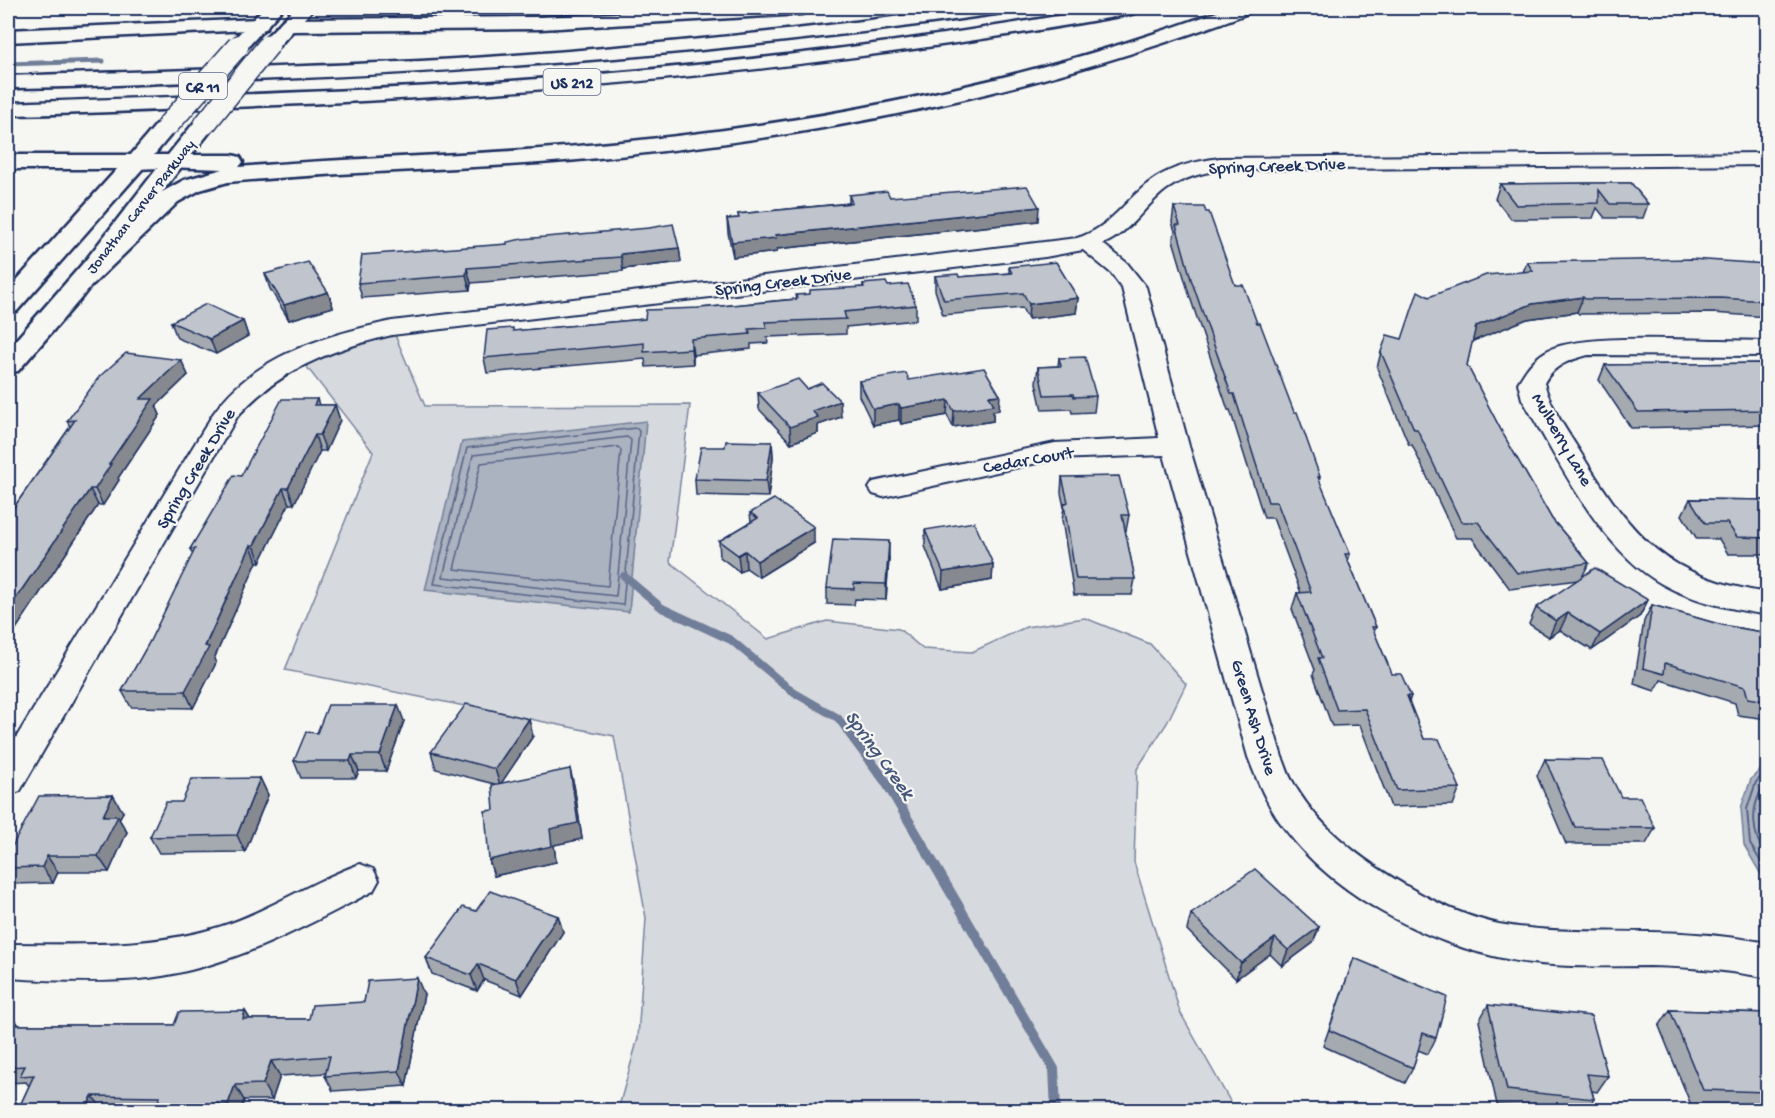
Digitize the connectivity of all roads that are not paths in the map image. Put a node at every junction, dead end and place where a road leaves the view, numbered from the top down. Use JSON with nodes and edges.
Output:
{"nodes":[{"id":1,"x":274,"y":8,"type":"edge"},
{"id":2,"x":306,"y":8,"type":"edge"},
{"id":3,"x":801,"y":8,"type":"edge"},
{"id":4,"x":996,"y":8,"type":"edge"},
{"id":5,"x":1131,"y":8,"type":"edge"},
{"id":6,"x":1244,"y":8,"type":"edge"},
{"id":7,"x":259,"y":25,"type":"junction"},
{"id":8,"x":289,"y":25,"type":"junction"},
{"id":9,"x":8,"y":36,"type":"edge"},
{"id":10,"x":8,"y":82,"type":"edge"},
{"id":11,"x":8,"y":109,"type":"edge"},
{"id":12,"x":486,"y":159,"type":"junction"},
{"id":13,"x":1767,"y":159,"type":"edge"},
{"id":14,"x":8,"y":162,"type":"edge"},
{"id":15,"x":136,"y":162,"type":"junction"},
{"id":16,"x":174,"y":162,"type":"junction"},
{"id":17,"x":1087,"y":242,"type":"junction"},
{"id":18,"x":74,"y":289,"type":"junction"},
{"id":19,"x":8,"y":305,"type":"edge"},
{"id":20,"x":1767,"y":349,"type":"edge"},
{"id":21,"x":8,"y":365,"type":"edge"},
{"id":22,"x":1175,"y":446,"type":"junction"},
{"id":23,"x":883,"y":488,"type":"dead end"},
{"id":24,"x":1767,"y":604,"type":"edge"},
{"id":25,"x":8,"y":781,"type":"edge"},
{"id":26,"x":360,"y":880,"type":"dead end"},
{"id":27,"x":8,"y":961,"type":"edge"},
{"id":28,"x":1767,"y":962,"type":"edge"}],
"edges":[{"from":1,"to":7,"type":"main road","number":"CR 11"},
{"from":2,"to":8,"type":"main road","number":"CR 11"},
{"from":3,"to":8,"type":"main road"},
{"from":4,"to":10,"type":"main road","number":"US 212"},
{"from":5,"to":11,"type":"main road","number":"US 212"},
{"from":6,"to":12,"type":"main road"},
{"from":7,"to":8,"type":"main road"},
{"from":7,"to":9,"type":"main road"},
{"from":7,"to":15,"type":"main road","name":"Jonathan Carver Parkway","number":"CR 11","bridge":true},
{"from":8,"to":16,"type":"main road","name":"Jonathan Carver Parkway","number":"CR 11","bridge":true},
{"from":12,"to":16,"type":"main road"},
{"from":12,"to":18,"type":"main road"},
{"from":13,"to":17,"type":"street","name":"Spring Creek Drive"},
{"from":14,"to":15,"type":"main road"},
{"from":15,"to":16,"type":"main road"},
{"from":15,"to":19,"type":"main road","name":"Jonathan Carver Parkway","number":"CR 11"},
{"from":16,"to":18,"type":"main road","name":"Jonathan Carver Parkway","number":"CR 11"},
{"from":17,"to":22,"type":"street","name":"Green Ash Drive"},
{"from":17,"to":25,"type":"street","name":"Spring Creek Drive"},
{"from":18,"to":21,"type":"main road","name":"Jonathan Carver Parkway","number":"CR 11"},
{"from":20,"to":24,"type":"street","name":"Mulberry Lane"},
{"from":22,"to":23,"type":"street","name":"Cedar Court"},
{"from":22,"to":28,"type":"street","name":"Green Ash Drive"},
{"from":26,"to":27,"type":"street"}]}
